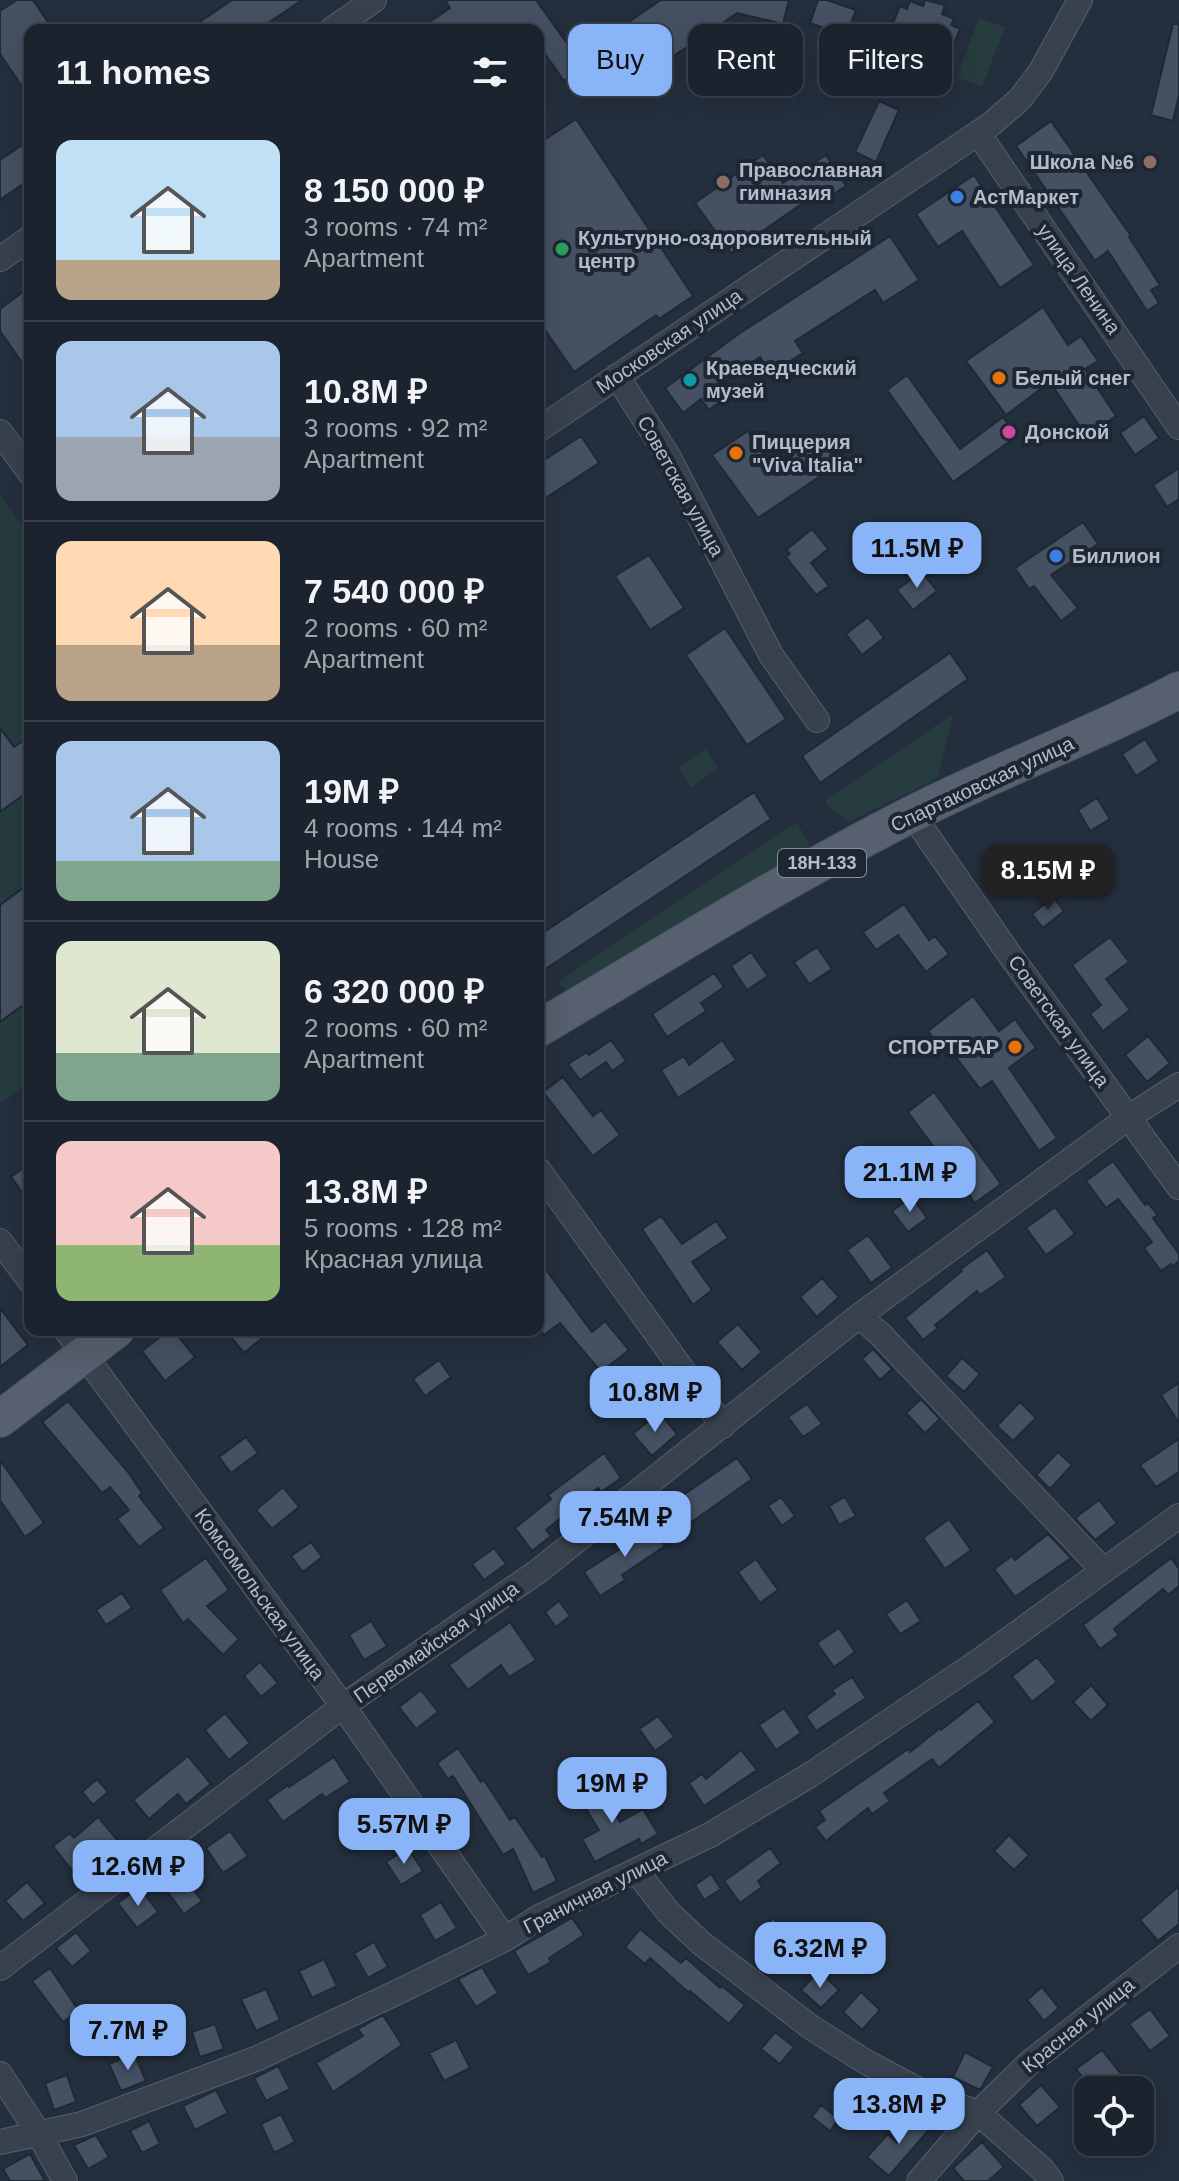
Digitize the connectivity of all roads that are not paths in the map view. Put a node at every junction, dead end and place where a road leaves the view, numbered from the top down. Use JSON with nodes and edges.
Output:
{"nodes":[{"id":1,"x":374,"y":0,"type":"edge"},
{"id":2,"x":1080,"y":0,"type":"edge"},
{"id":3,"x":340,"y":24,"type":"edge"},
{"id":4,"x":978,"y":133,"type":"junction"},
{"id":5,"x":24,"y":242,"type":"edge"},
{"id":6,"x":0,"y":259,"type":"edge"},
{"id":7,"x":617,"y":376,"type":"junction"},
{"id":8,"x":544,"y":426,"type":"edge"},
{"id":9,"x":1179,"y":427,"type":"edge"},
{"id":10,"x":0,"y":432,"type":"edge"},
{"id":11,"x":24,"y":465,"type":"edge"},
{"id":12,"x":1179,"y":690,"type":"edge"},
{"id":13,"x":817,"y":720,"type":"dead end"},
{"id":14,"x":912,"y":814,"type":"junction"},
{"id":15,"x":544,"y":1025,"type":"edge"},
{"id":16,"x":1179,"y":1085,"type":"edge"},
{"id":17,"x":1129,"y":1117,"type":"junction"},
{"id":18,"x":544,"y":1177,"type":"edge"},
{"id":19,"x":1179,"y":1187,"type":"edge"},
{"id":20,"x":0,"y":1241,"type":"edge"},
{"id":21,"x":24,"y":1273,"type":"edge"},
{"id":22,"x":859,"y":1316,"type":"junction"},
{"id":23,"x":96,"y":1336,"type":"edge"},
{"id":24,"x":75,"y":1342,"type":"edge"},
{"id":25,"x":0,"y":1419,"type":"edge"},
{"id":26,"x":723,"y":1426,"type":"junction"},
{"id":27,"x":1179,"y":1516,"type":"edge"},
{"id":28,"x":1103,"y":1570,"type":"junction"},
{"id":29,"x":343,"y":1706,"type":"junction"},
{"id":30,"x":636,"y":1871,"type":"junction"},
{"id":31,"x":505,"y":1939,"type":"junction"},
{"id":32,"x":1179,"y":1946,"type":"edge"},
{"id":33,"x":0,"y":1968,"type":"edge"},
{"id":34,"x":0,"y":2074,"type":"edge"},
{"id":35,"x":978,"y":2113,"type":"junction"},
{"id":36,"x":39,"y":2134,"type":"junction"},
{"id":37,"x":0,"y":2142,"type":"edge"},
{"id":38,"x":65,"y":2181,"type":"edge"},
{"id":39,"x":919,"y":2181,"type":"edge"},
{"id":40,"x":1051,"y":2181,"type":"edge"}],
"edges":[{"from":1,"to":3,"type":"street"},
{"from":2,"to":4,"type":"street","name":"Московская улица"},
{"from":4,"to":7,"type":"street","name":"Московская улица"},
{"from":4,"to":9,"type":"street","name":"улица Ленина"},
{"from":5,"to":6,"type":"street"},
{"from":7,"to":8,"type":"street","name":"Московская улица"},
{"from":7,"to":13,"type":"street","name":"Советская улица"},
{"from":10,"to":11,"type":"street"},
{"from":12,"to":14,"type":"main road","name":"Спартаковская улица","number":"18Н-133"},
{"from":14,"to":15,"type":"main road","name":"Спартаковская улица","number":"18Н-133"},
{"from":14,"to":17,"type":"street","name":"Советская улица"},
{"from":16,"to":17,"type":"street","name":"Первомайская улица"},
{"from":17,"to":19,"type":"street","name":"Советская улица"},
{"from":17,"to":22,"type":"street","name":"Первомайская улица"},
{"from":18,"to":26,"type":"street"},
{"from":20,"to":21,"type":"street"},
{"from":22,"to":26,"type":"street","name":"Первомайская улица"},
{"from":22,"to":28,"type":"street"},
{"from":23,"to":24,"type":"main road"},
{"from":24,"to":25,"type":"main road"},
{"from":24,"to":29,"type":"street","name":"Комсомольская улица"},
{"from":26,"to":29,"type":"street","name":"Первомайская улица"},
{"from":27,"to":28,"type":"street","name":"Граничная улица"},
{"from":28,"to":30,"type":"street","name":"Граничная улица"},
{"from":29,"to":31,"type":"street","name":"Комсомольская улица"},
{"from":29,"to":33,"type":"street","name":"Первомайская улица"},
{"from":30,"to":31,"type":"street","name":"Граничная улица"},
{"from":30,"to":35,"type":"street"},
{"from":31,"to":36,"type":"street","name":"Граничная улица"},
{"from":32,"to":35,"type":"street","name":"Красная улица"},
{"from":34,"to":36,"type":"street"},
{"from":35,"to":39,"type":"street","name":"Красная улица"},
{"from":35,"to":40,"type":"street"},
{"from":36,"to":37,"type":"street","name":"Граничная улица"},
{"from":36,"to":38,"type":"street"}]}
